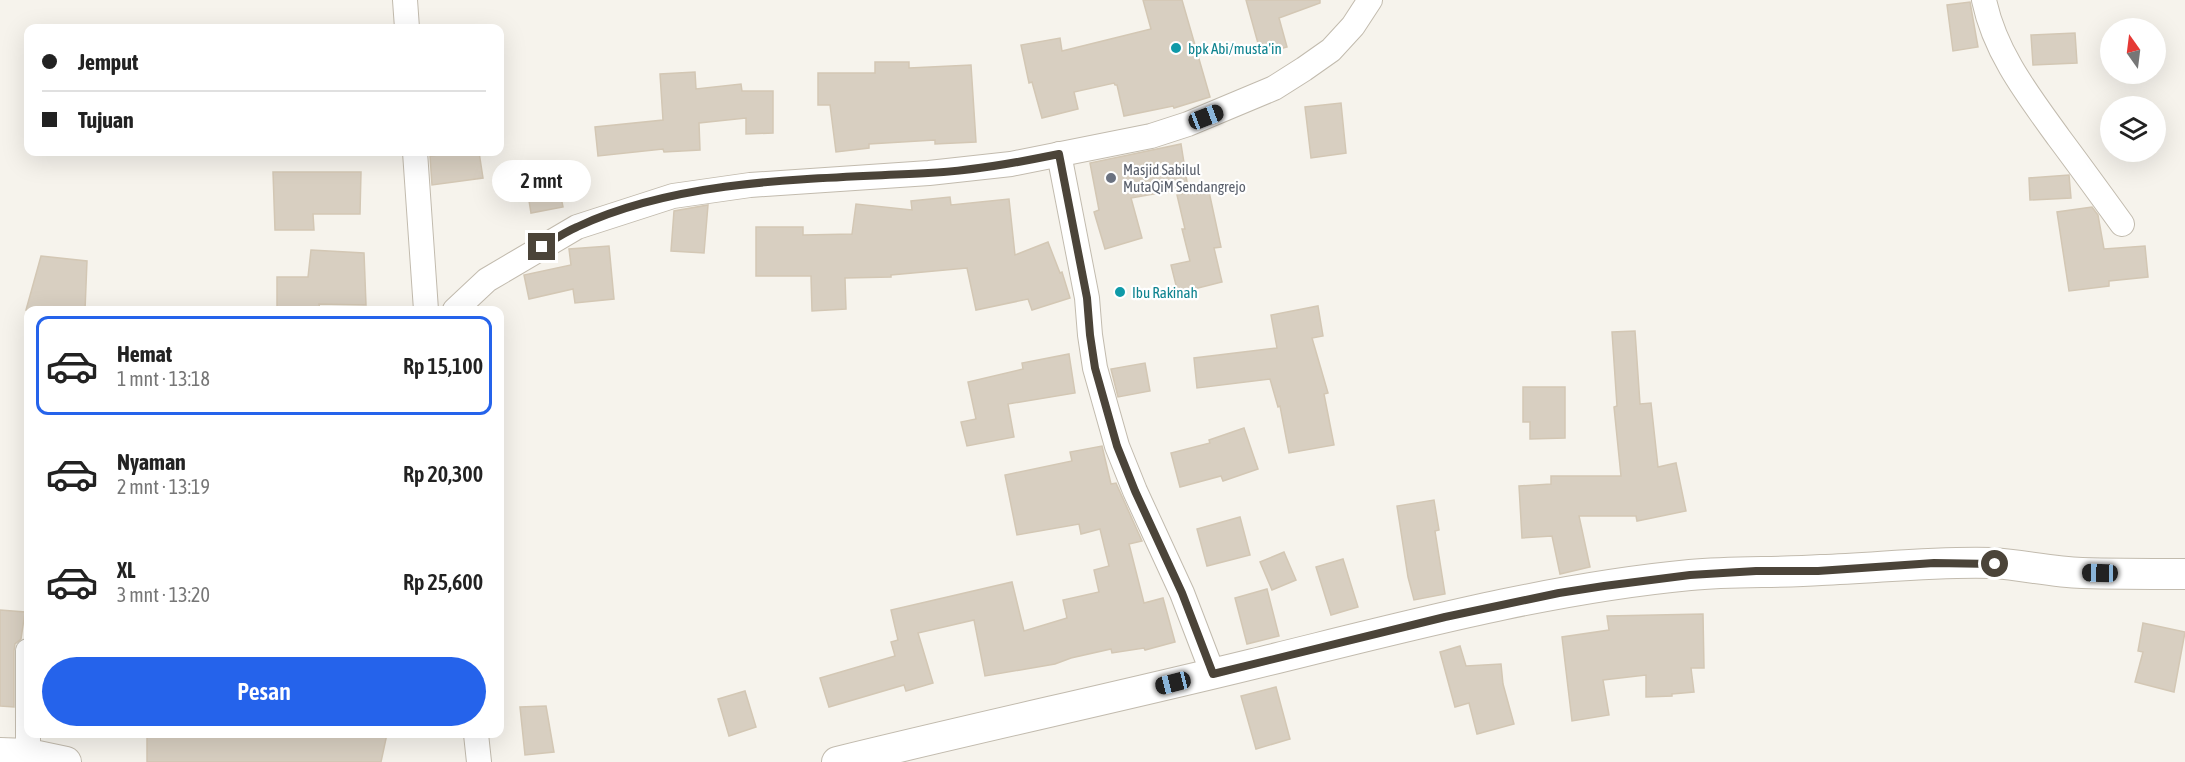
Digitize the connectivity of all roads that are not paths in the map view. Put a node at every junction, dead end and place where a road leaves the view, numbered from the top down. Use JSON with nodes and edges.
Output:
{"nodes":[{"id":1,"x":405,"y":0,"type":"edge"},
{"id":2,"x":1370,"y":0,"type":"edge"},
{"id":3,"x":1984,"y":0,"type":"edge"},
{"id":4,"x":407,"y":24,"type":"edge"},
{"id":5,"x":1059,"y":154,"type":"junction"},
{"id":6,"x":415,"y":156,"type":"edge"},
{"id":7,"x":2122,"y":224,"type":"dead end"},
{"id":8,"x":426,"y":306,"type":"edge"},
{"id":9,"x":459,"y":306,"type":"edge"},
{"id":10,"x":2185,"y":574,"type":"edge"},
{"id":11,"x":1213,"y":674,"type":"junction"},
{"id":12,"x":24,"y":680,"type":"edge"},
{"id":13,"x":476,"y":738,"type":"edge"},
{"id":14,"x":14,"y":753,"type":"edge"},
{"id":15,"x":66,"y":762,"type":"edge"},
{"id":16,"x":479,"y":762,"type":"edge"},
{"id":17,"x":837,"y":762,"type":"edge"}],
"edges":[{"from":1,"to":4,"type":"street"},
{"from":2,"to":5,"type":"street"},
{"from":3,"to":7,"type":"street"},
{"from":5,"to":9,"type":"street"},
{"from":5,"to":11,"type":"street"},
{"from":6,"to":8,"type":"street"},
{"from":10,"to":11,"type":"street"},
{"from":11,"to":17,"type":"street"},
{"from":12,"to":14,"type":"street"},
{"from":13,"to":16,"type":"street"},
{"from":14,"to":15,"type":"street"}]}
